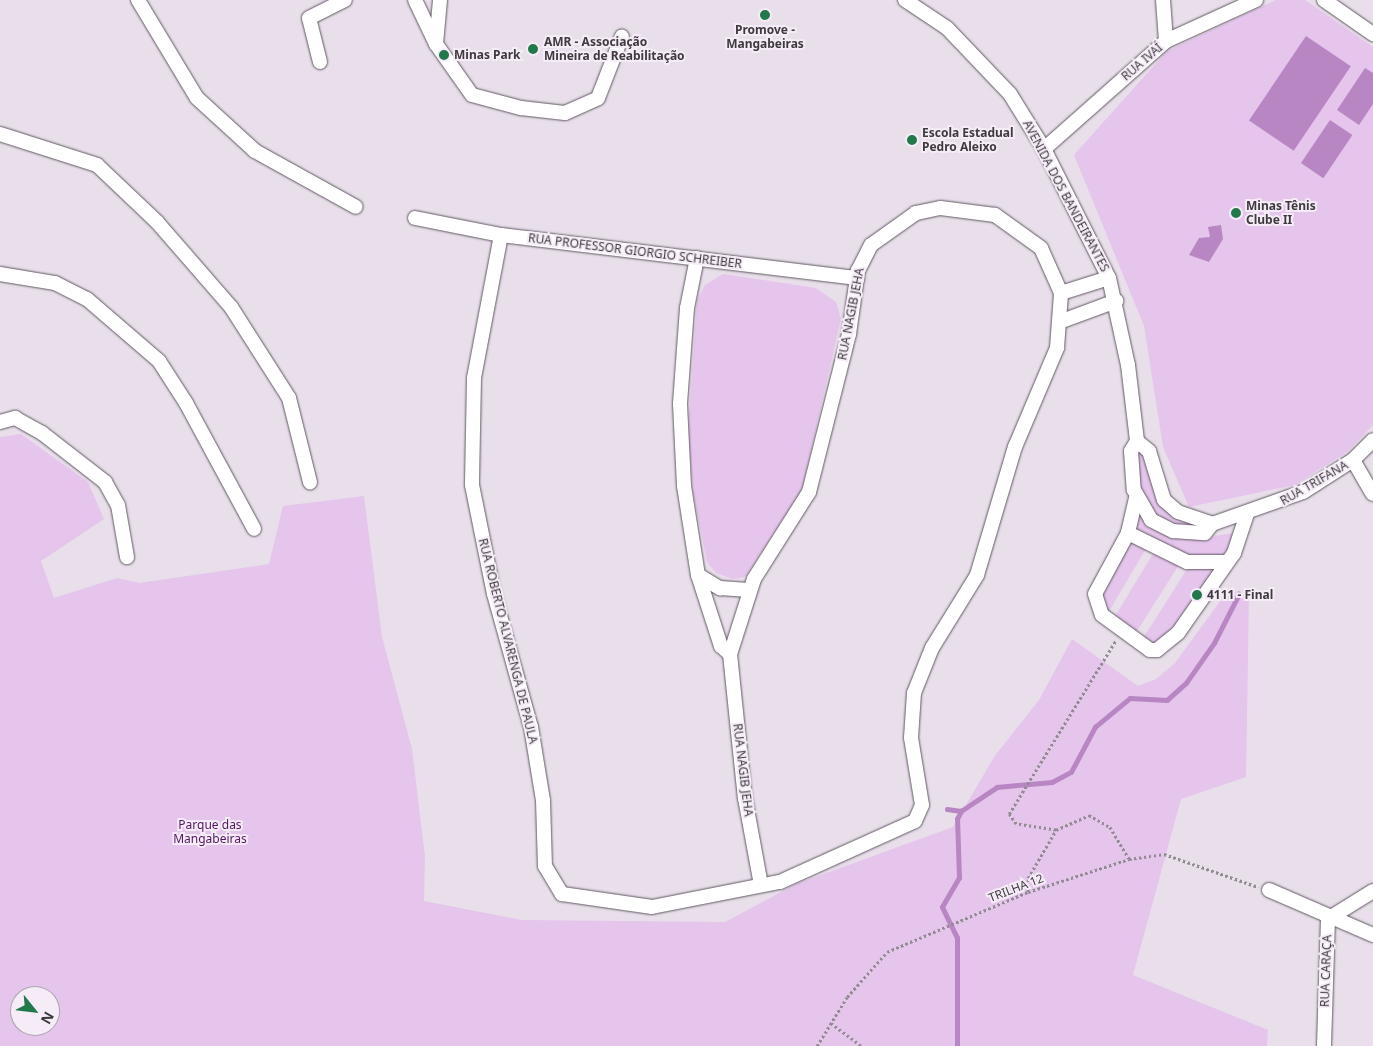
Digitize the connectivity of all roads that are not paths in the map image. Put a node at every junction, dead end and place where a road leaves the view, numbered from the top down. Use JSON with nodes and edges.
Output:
{"nodes":[{"id":1,"x":138,"y":0,"type":"edge"},
{"id":2,"x":345,"y":0,"type":"edge"},
{"id":3,"x":415,"y":0,"type":"edge"},
{"id":4,"x":440,"y":0,"type":"edge"},
{"id":5,"x":905,"y":0,"type":"edge"},
{"id":6,"x":1163,"y":0,"type":"edge"},
{"id":7,"x":1256,"y":0,"type":"edge"},
{"id":8,"x":1324,"y":0,"type":"edge"},
{"id":9,"x":1373,"y":34,"type":"edge"},
{"id":10,"x":622,"y":36,"type":"dead end"},
{"id":11,"x":1166,"y":41,"type":"junction"},
{"id":12,"x":436,"y":44,"type":"junction"},
{"id":13,"x":320,"y":62,"type":"dead end"},
{"id":14,"x":0,"y":134,"type":"edge"},
{"id":15,"x":1044,"y":149,"type":"junction"},
{"id":16,"x":356,"y":207,"type":"dead end"},
{"id":17,"x":415,"y":218,"type":"dead end"},
{"id":18,"x":501,"y":236,"type":"junction"},
{"id":19,"x":697,"y":258,"type":"junction"},
{"id":20,"x":0,"y":274,"type":"edge"},
{"id":21,"x":857,"y":278,"type":"junction"},
{"id":22,"x":1109,"y":278,"type":"junction"},
{"id":23,"x":1061,"y":293,"type":"junction"},
{"id":24,"x":1116,"y":301,"type":"junction"},
{"id":25,"x":1062,"y":321,"type":"junction"},
{"id":26,"x":0,"y":422,"type":"edge"},
{"id":27,"x":1373,"y":440,"type":"edge"},
{"id":28,"x":1136,"y":441,"type":"junction"},
{"id":29,"x":1354,"y":460,"type":"junction"},
{"id":30,"x":310,"y":482,"type":"dead end"},
{"id":31,"x":1373,"y":494,"type":"edge"},
{"id":32,"x":1136,"y":498,"type":"junction"},
{"id":33,"x":1247,"y":514,"type":"junction"},
{"id":34,"x":1212,"y":524,"type":"junction"},
{"id":35,"x":254,"y":529,"type":"dead end"},
{"id":36,"x":1128,"y":533,"type":"junction"},
{"id":37,"x":127,"y":557,"type":"dead end"},
{"id":38,"x":1225,"y":562,"type":"junction"},
{"id":39,"x":698,"y":574,"type":"junction"},
{"id":40,"x":748,"y":590,"type":"junction"},
{"id":41,"x":730,"y":654,"type":"junction"},
{"id":42,"x":761,"y":885,"type":"junction"},
{"id":43,"x":1269,"y":890,"type":"road end"},
{"id":44,"x":1373,"y":891,"type":"edge"},
{"id":45,"x":1328,"y":919,"type":"junction"},
{"id":46,"x":1373,"y":935,"type":"edge"},
{"id":47,"x":1324,"y":1046,"type":"edge"}],
"edges":[{"from":1,"to":16,"type":"street"},
{"from":2,"to":13,"type":"street"},
{"from":3,"to":12,"type":"street"},
{"from":4,"to":12,"type":"street"},
{"from":5,"to":15,"type":"street","name":"AVENIDA DOS BANDEIRANTES"},
{"from":6,"to":11,"type":"street"},
{"from":7,"to":11,"type":"street","name":"RUA IVAÍ"},
{"from":8,"to":9,"type":"street"},
{"from":10,"to":12,"type":"street"},
{"from":11,"to":15,"type":"street","name":"RUA IVAÍ"},
{"from":14,"to":30,"type":"street"},
{"from":15,"to":22,"type":"street","name":"AVENIDA DOS BANDEIRANTES"},
{"from":17,"to":18,"type":"street","name":"RUA PROFESSOR GIORGIO SCHREIBER"},
{"from":18,"to":19,"type":"street","name":"RUA PROFESSOR GIORGIO SCHREIBER"},
{"from":18,"to":42,"type":"street","name":"RUA ROBERTO ALVARENGA DE PAULA"},
{"from":19,"to":21,"type":"street","name":"RUA PROFESSOR GIORGIO SCHREIBER"},
{"from":19,"to":39,"type":"street","name":"RUA NAGIB JEHA"},
{"from":20,"to":35,"type":"street"},
{"from":21,"to":23,"type":"street","name":"RUA NAGIB JEHA"},
{"from":21,"to":40,"type":"street","name":"RUA NAGIB JEHA"},
{"from":22,"to":23,"type":"street"},
{"from":22,"to":24,"type":"street","name":"AVENIDA DOS BANDEIRANTES"},
{"from":23,"to":25,"type":"street","name":"RUA ROBERTO ALVARENGA DE PAULA"},
{"from":24,"to":25,"type":"street"},
{"from":24,"to":28,"type":"street","name":"AVENIDA DOS BANDEIRANTES"},
{"from":25,"to":42,"type":"street","name":"RUA ROBERTO ALVARENGA DE PAULA"},
{"from":26,"to":37,"type":"street"},
{"from":27,"to":29,"type":"street","name":"RUA TRIFANA"},
{"from":28,"to":32,"type":"street","name":"AVENIDA DOS BANDEIRANTES"},
{"from":28,"to":34,"type":"street"},
{"from":29,"to":31,"type":"street"},
{"from":29,"to":33,"type":"street","name":"RUA TRIFANA"},
{"from":32,"to":34,"type":"street","name":"AVENIDA DOS BANDEIRANTES"},
{"from":32,"to":36,"type":"street"},
{"from":33,"to":34,"type":"street","name":"AVENIDA DOS BANDEIRANTES"},
{"from":33,"to":38,"type":"street"},
{"from":36,"to":38,"type":"street"},
{"from":36,"to":38,"type":"street"},
{"from":39,"to":40,"type":"street"},
{"from":39,"to":41,"type":"street","name":"RUA NAGIB JEHA"},
{"from":40,"to":41,"type":"street","name":"RUA NAGIB JEHA"},
{"from":41,"to":42,"type":"street","name":"RUA NAGIB JEHA"},
{"from":43,"to":45,"type":"street"},
{"from":44,"to":45,"type":"street","name":"RUA CARAÇA"},
{"from":45,"to":46,"type":"street"},
{"from":45,"to":47,"type":"street","name":"RUA CARAÇA"}]}
